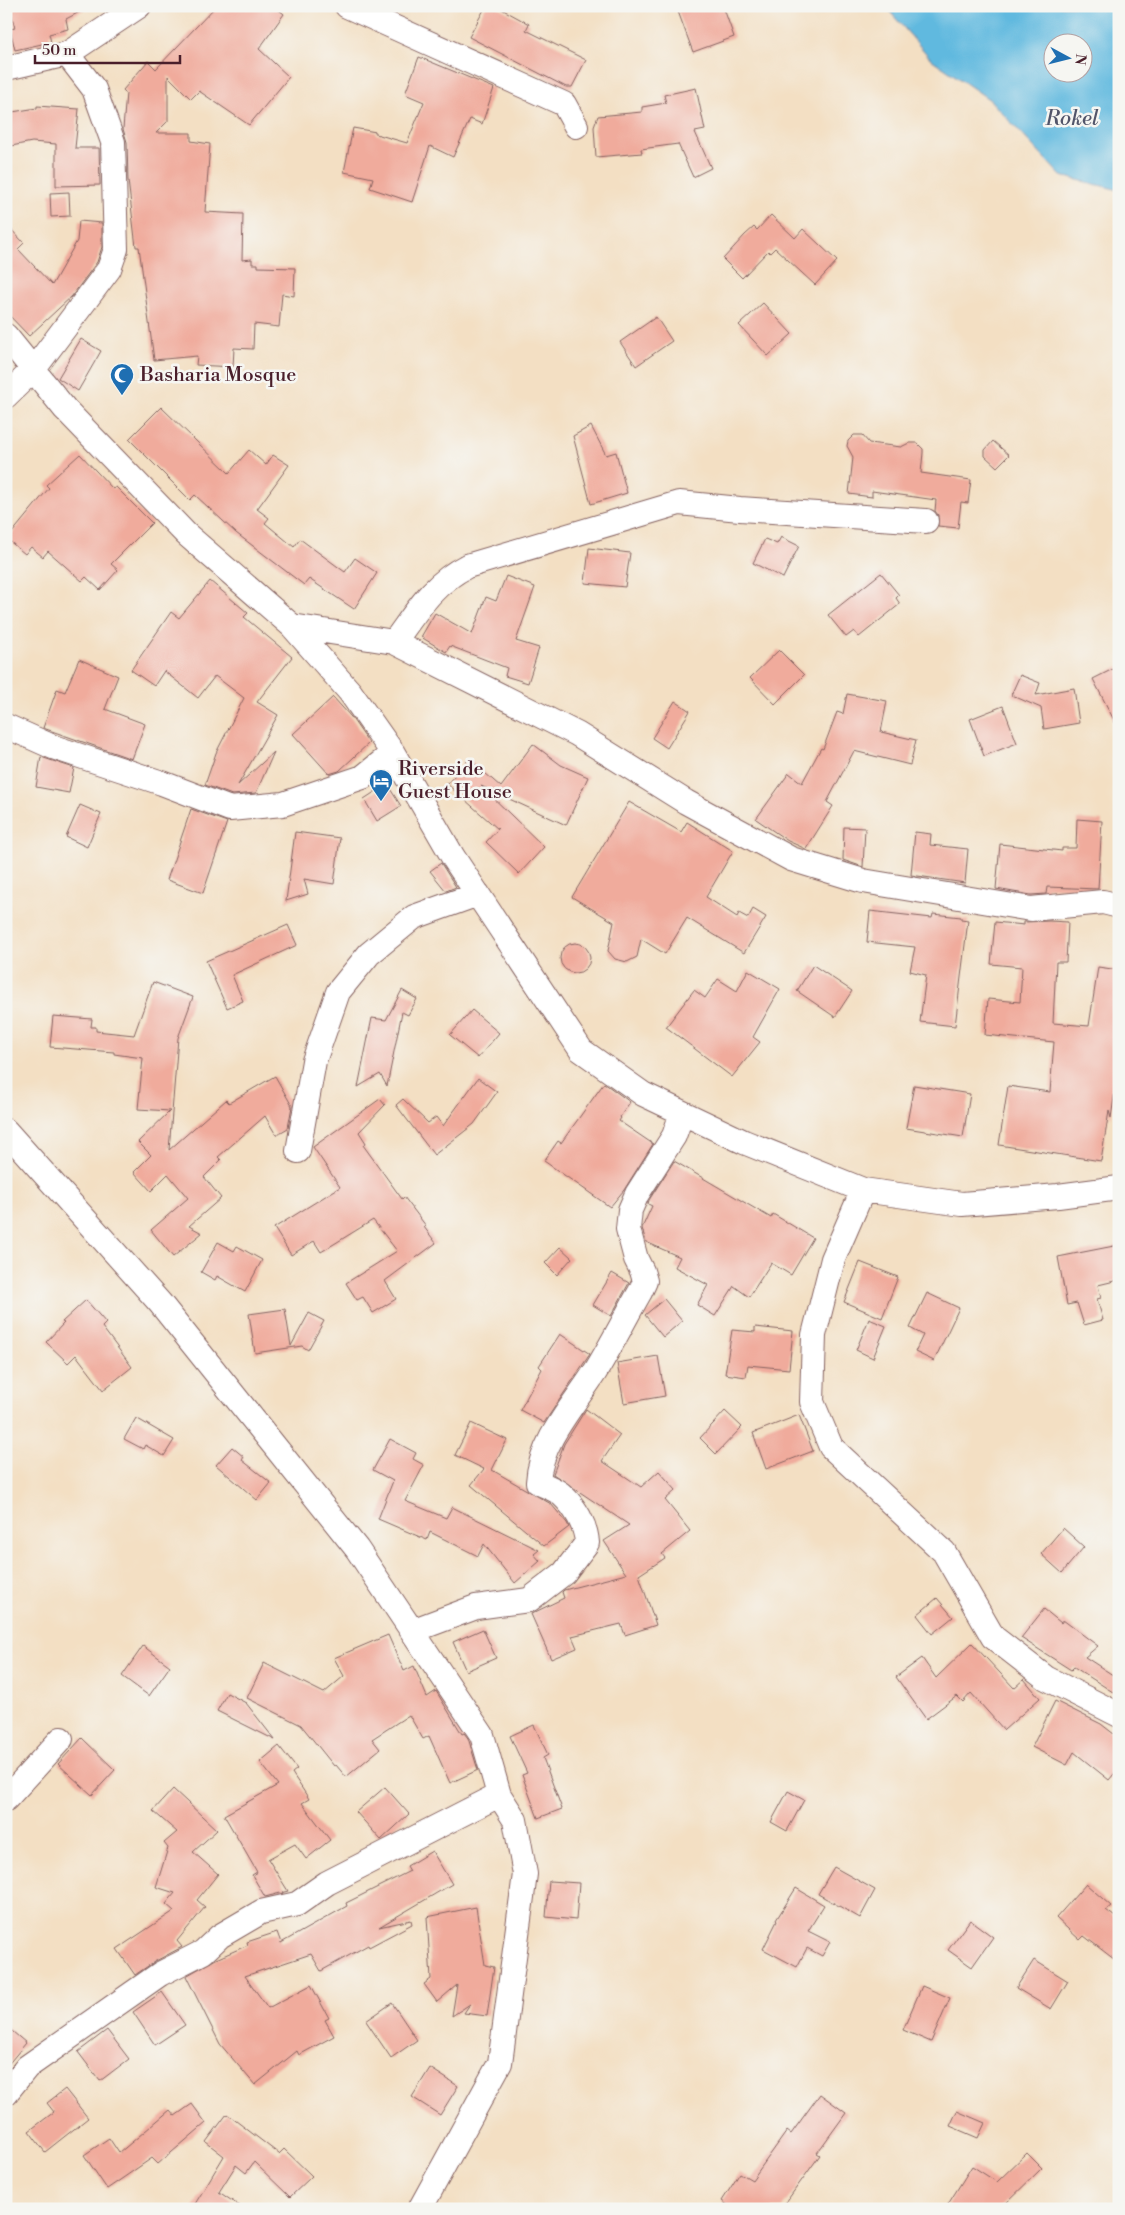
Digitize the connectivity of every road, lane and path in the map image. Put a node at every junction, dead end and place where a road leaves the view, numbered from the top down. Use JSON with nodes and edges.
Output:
{"nodes":[{"id":1,"x":139,"y":6,"type":"edge"},
{"id":2,"x":347,"y":6,"type":"edge"},
{"id":3,"x":67,"y":54,"type":"junction"},
{"id":4,"x":6,"y":68,"type":"edge"},
{"id":5,"x":576,"y":126,"type":"dead end"},
{"id":6,"x":6,"y":336,"type":"edge"},
{"id":7,"x":34,"y":369,"type":"junction"},
{"id":8,"x":6,"y":396,"type":"edge"},
{"id":9,"x":734,"y":496,"type":"dead end"},
{"id":10,"x":679,"y":503,"type":"junction"},
{"id":11,"x":926,"y":522,"type":"dead end"},
{"id":12,"x":292,"y":626,"type":"junction"},
{"id":13,"x":394,"y":642,"type":"junction"},
{"id":14,"x":6,"y":726,"type":"edge"},
{"id":15,"x":393,"y":753,"type":"junction"},
{"id":16,"x":478,"y":894,"type":"junction"},
{"id":17,"x":1119,"y":906,"type":"edge"},
{"id":18,"x":682,"y":1113,"type":"junction"},
{"id":19,"x":6,"y":1132,"type":"edge"},
{"id":20,"x":298,"y":1151,"type":"dead end"},
{"id":21,"x":1119,"y":1188,"type":"edge"},
{"id":22,"x":863,"y":1190,"type":"junction"},
{"id":23,"x":412,"y":1630,"type":"junction"},
{"id":24,"x":1119,"y":1715,"type":"edge"},
{"id":25,"x":61,"y":1739,"type":"dead end"},
{"id":26,"x":499,"y":1795,"type":"junction"},
{"id":27,"x":6,"y":1799,"type":"edge"},
{"id":28,"x":6,"y":2093,"type":"edge"},
{"id":29,"x":420,"y":2209,"type":"edge"}],
"edges":[{"from":1,"to":3,"type":"street"},
{"from":2,"to":5,"type":"street"},
{"from":3,"to":4,"type":"street"},
{"from":3,"to":7,"type":"street"},
{"from":6,"to":7,"type":"street"},
{"from":7,"to":8,"type":"street"},
{"from":7,"to":12,"type":"street"},
{"from":9,"to":10,"type":"street"},
{"from":10,"to":11,"type":"street"},
{"from":10,"to":13,"type":"street"},
{"from":12,"to":13,"type":"street"},
{"from":12,"to":15,"type":"street"},
{"from":13,"to":17,"type":"street"},
{"from":14,"to":15,"type":"street"},
{"from":15,"to":16,"type":"street"},
{"from":16,"to":18,"type":"street"},
{"from":16,"to":20,"type":"street"},
{"from":18,"to":22,"type":"street"},
{"from":18,"to":23,"type":"street"},
{"from":19,"to":23,"type":"street"},
{"from":21,"to":22,"type":"street"},
{"from":22,"to":24,"type":"street"},
{"from":23,"to":26,"type":"street"},
{"from":25,"to":27,"type":"street"},
{"from":26,"to":28,"type":"street"},
{"from":26,"to":29,"type":"street"}]}
